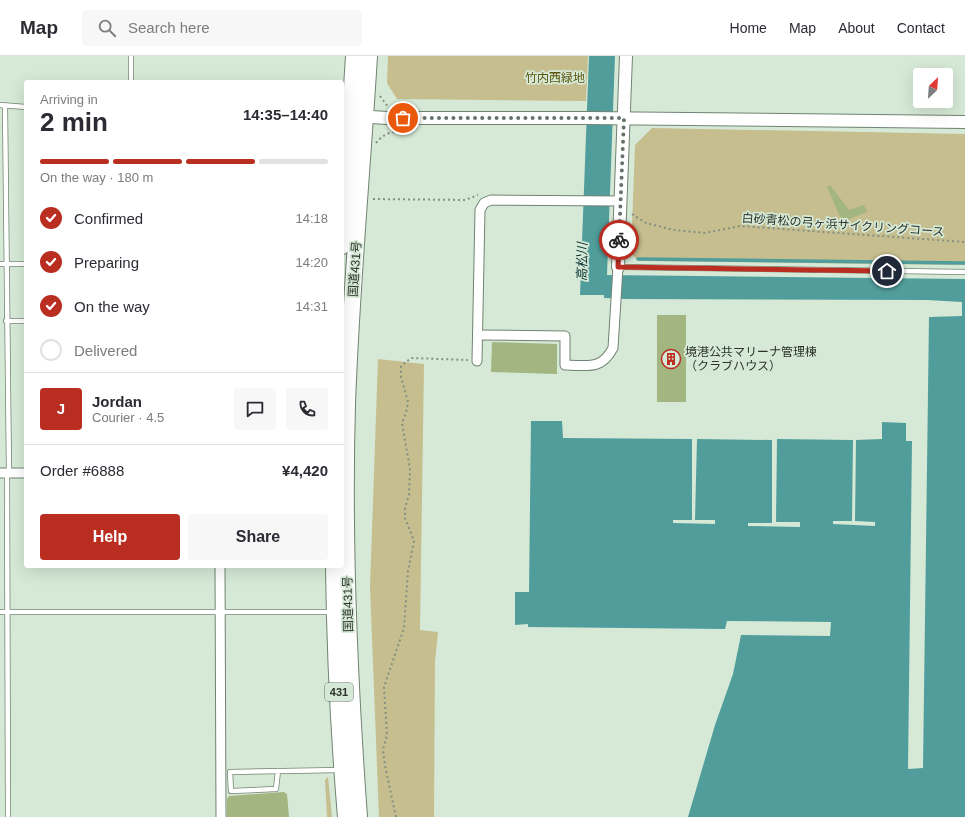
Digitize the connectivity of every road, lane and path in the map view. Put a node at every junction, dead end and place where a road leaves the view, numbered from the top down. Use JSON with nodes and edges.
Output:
{"nodes":[{"id":1,"x":131,"y":56,"type":"edge"},
{"id":2,"x":354,"y":56,"type":"edge"},
{"id":3,"x":369,"y":56,"type":"edge"},
{"id":4,"x":626,"y":56,"type":"edge"},
{"id":5,"x":131,"y":80,"type":"edge"},
{"id":6,"x":379,"y":90,"type":"dead end"},
{"id":7,"x":2,"y":106,"type":"edge"},
{"id":8,"x":24,"y":107,"type":"edge"},
{"id":9,"x":388,"y":107,"type":"dead end"},
{"id":10,"x":618,"y":118,"type":"junction"},
{"id":11,"x":355,"y":121,"type":"edge"},
{"id":12,"x":965,"y":122,"type":"edge"},
{"id":13,"x":372,"y":198,"type":"dead end"},
{"id":14,"x":615,"y":201,"type":"junction"},
{"id":15,"x":371,"y":206,"type":"dead end"},
{"id":16,"x":628,"y":212,"type":"dead end"},
{"id":17,"x":344,"y":227,"type":"edge"},
{"id":18,"x":965,"y":242,"type":"edge"},
{"id":19,"x":0,"y":264,"type":"edge"},
{"id":20,"x":6,"y":264,"type":"junction"},
{"id":21,"x":24,"y":264,"type":"edge"},
{"id":22,"x":618,"y":270,"type":"junction"},
{"id":23,"x":965,"y":272,"type":"edge"},
{"id":24,"x":6,"y":321,"type":"junction"},
{"id":25,"x":24,"y":321,"type":"edge"},
{"id":26,"x":478,"y":335,"type":"junction"},
{"id":27,"x":477,"y":361,"type":"joint"},
{"id":28,"x":344,"y":471,"type":"edge"},
{"id":29,"x":5,"y":473,"type":"edge"},
{"id":30,"x":24,"y":473,"type":"edge"},
{"id":31,"x":220,"y":568,"type":"edge"},
{"id":32,"x":334,"y":568,"type":"edge"},
{"id":33,"x":0,"y":612,"type":"edge"},
{"id":34,"x":8,"y":612,"type":"junction"},
{"id":35,"x":219,"y":612,"type":"junction"},
{"id":36,"x":335,"y":612,"type":"junction"},
{"id":37,"x":342,"y":770,"type":"junction"},
{"id":38,"x":278,"y":771,"type":"junction"},
{"id":39,"x":8,"y":817,"type":"edge"},
{"id":40,"x":221,"y":817,"type":"edge"},
{"id":41,"x":346,"y":817,"type":"edge"},
{"id":42,"x":359,"y":817,"type":"edge"},
{"id":43,"x":396,"y":817,"type":"edge"}],
"edges":[{"from":1,"to":5,"type":"lane"},
{"from":2,"to":11,"type":"highway","name":"国道431号","number":"431"},
{"from":3,"to":11,"type":"highway","name":"国道431号","number":"431"},
{"from":4,"to":10,"type":"street"},
{"from":6,"to":9,"type":"path"},
{"from":7,"to":8,"type":"lane"},
{"from":7,"to":20,"type":"lane"},
{"from":10,"to":11,"type":"street"},
{"from":10,"to":12,"type":"street"},
{"from":10,"to":14,"type":"street"},
{"from":11,"to":17,"type":"highway","name":"国道431号","number":"431"},
{"from":11,"to":28,"type":"highway","name":"国道431号","number":"431"},
{"from":13,"to":15,"type":"path"},
{"from":14,"to":22,"type":"street"},
{"from":14,"to":26,"type":"street"},
{"from":16,"to":18,"type":"path","name":"白砂青松の弓ヶ浜サイクリングコース"},
{"from":19,"to":20,"type":"lane"},
{"from":20,"to":21,"type":"lane"},
{"from":20,"to":24,"type":"lane"},
{"from":22,"to":23,"type":"lane"},
{"from":22,"to":26,"type":"street"},
{"from":24,"to":25,"type":"lane"},
{"from":24,"to":29,"type":"lane"},
{"from":26,"to":27,"type":"street"},
{"from":27,"to":43,"type":"path"},
{"from":28,"to":42,"type":"highway","name":"国道431号","number":"431"},
{"from":29,"to":30,"type":"street"},
{"from":29,"to":34,"type":"lane"},
{"from":31,"to":35,"type":"street"},
{"from":32,"to":36,"type":"highway","name":"国道431号","number":"431"},
{"from":33,"to":34,"type":"lane"},
{"from":34,"to":35,"type":"lane"},
{"from":34,"to":39,"type":"lane"},
{"from":35,"to":36,"type":"lane"},
{"from":35,"to":40,"type":"street"},
{"from":36,"to":37,"type":"highway","name":"国道431号","number":"431"},
{"from":37,"to":38,"type":"lane"},
{"from":37,"to":41,"type":"highway","name":"国道431号","number":"431"},
{"from":38,"to":38,"type":"lane"}]}
